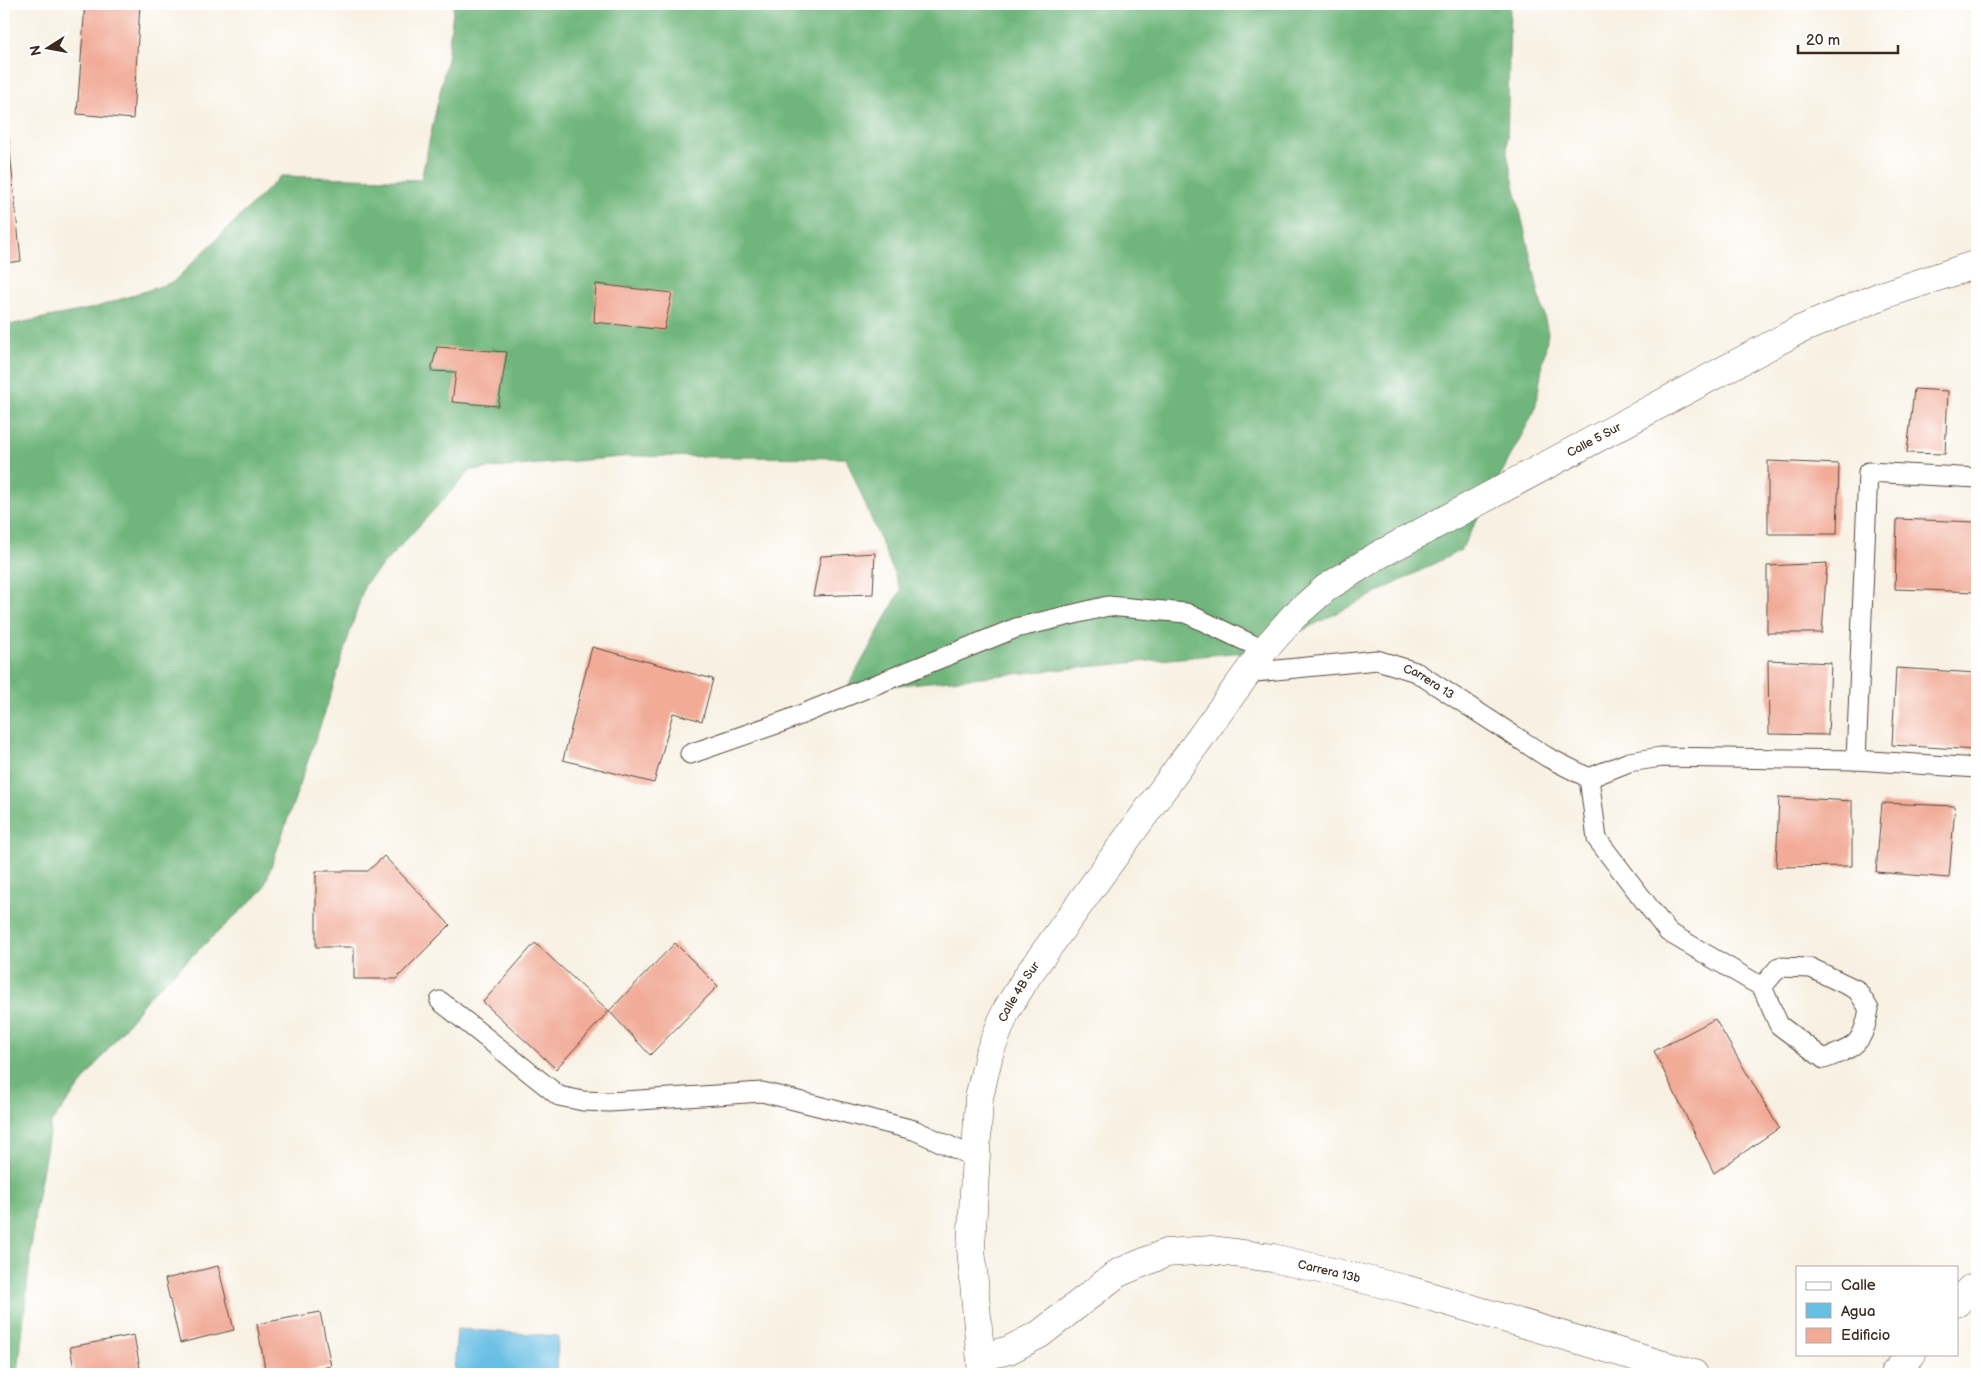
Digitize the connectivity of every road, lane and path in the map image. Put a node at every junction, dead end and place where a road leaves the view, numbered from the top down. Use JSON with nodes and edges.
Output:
{"nodes":[{"id":1,"x":1977,"y":264,"type":"edge"},
{"id":2,"x":1977,"y":478,"type":"edge"},
{"id":3,"x":1264,"y":650,"type":"junction"},
{"id":4,"x":1246,"y":673,"type":"junction"},
{"id":5,"x":690,"y":754,"type":"dead end"},
{"id":6,"x":1856,"y":760,"type":"junction"},
{"id":7,"x":1977,"y":768,"type":"edge"},
{"id":8,"x":1589,"y":778,"type":"junction"},
{"id":9,"x":1762,"y":987,"type":"junction"},
{"id":10,"x":440,"y":1000,"type":"dead end"},
{"id":11,"x":974,"y":1157,"type":"junction"},
{"id":12,"x":1977,"y":1289,"type":"edge"},
{"id":13,"x":1958,"y":1302,"type":"edge"},
{"id":14,"x":1910,"y":1356,"type":"edge"},
{"id":15,"x":982,"y":1366,"type":"edge"},
{"id":16,"x":1694,"y":1374,"type":"edge"},
{"id":17,"x":1894,"y":1374,"type":"edge"}],
"edges":[{"from":1,"to":3,"type":"street","name":"Calle 5 Sur"},
{"from":2,"to":6,"type":"lane"},
{"from":3,"to":4,"type":"street","name":"Calle 5 Sur"},
{"from":3,"to":5,"type":"lane"},
{"from":4,"to":8,"type":"lane","name":"Carrera 13"},
{"from":4,"to":11,"type":"street","name":"Calle 4B Sur"},
{"from":6,"to":7,"type":"lane"},
{"from":6,"to":8,"type":"lane"},
{"from":8,"to":9,"type":"lane"},
{"from":9,"to":9,"type":"lane"},
{"from":10,"to":11,"type":"lane"},
{"from":11,"to":15,"type":"street","name":"Calle 4B Sur"},
{"from":12,"to":13,"type":"street"},
{"from":14,"to":17,"type":"street"},
{"from":15,"to":16,"type":"street","name":"Carrera 13b"}]}
